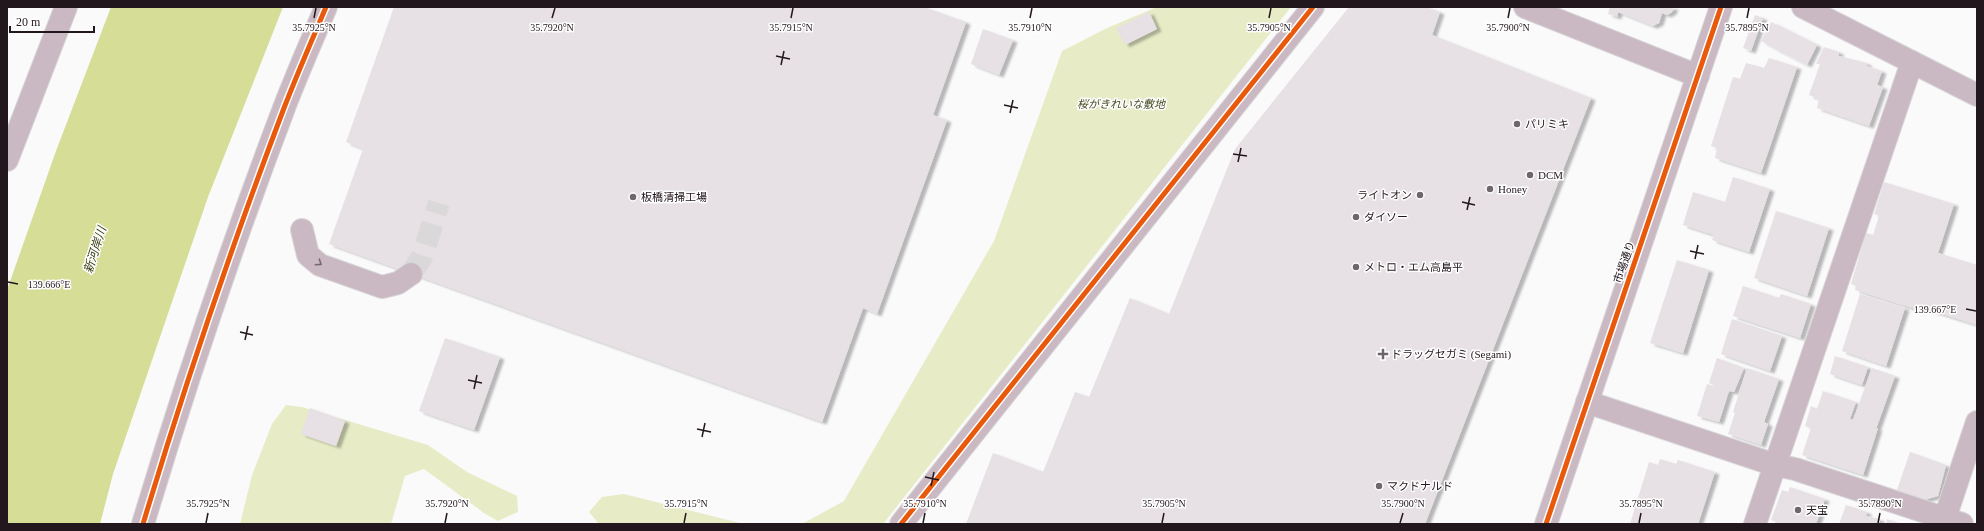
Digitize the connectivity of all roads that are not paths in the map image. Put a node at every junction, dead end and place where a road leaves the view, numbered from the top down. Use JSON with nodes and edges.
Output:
{"nodes":[{"id":1,"x":66,"y":7,"type":"edge"},
{"id":2,"x":326,"y":7,"type":"edge"},
{"id":3,"x":1314,"y":7,"type":"edge"},
{"id":4,"x":1525,"y":7,"type":"edge"},
{"id":5,"x":1721,"y":7,"type":"edge"},
{"id":6,"x":1803,"y":7,"type":"edge"},
{"id":7,"x":1912,"y":62,"type":"junction"},
{"id":8,"x":1698,"y":76,"type":"junction"},
{"id":9,"x":1977,"y":95,"type":"edge"},
{"id":10,"x":7,"y":160,"type":"edge"},
{"id":11,"x":302,"y":230,"type":"dead end"},
{"id":12,"x":411,"y":274,"type":"tunnel mouth"},
{"id":13,"x":1587,"y":402,"type":"junction"},
{"id":14,"x":1977,"y":422,"type":"edge"},
{"id":15,"x":1775,"y":465,"type":"junction"},
{"id":16,"x":1950,"y":522,"type":"edge"},
{"id":17,"x":143,"y":524,"type":"edge"},
{"id":18,"x":901,"y":524,"type":"edge"},
{"id":19,"x":1546,"y":524,"type":"edge"},
{"id":20,"x":1755,"y":524,"type":"edge"}],
"edges":[{"from":1,"to":10,"type":"street"},
{"from":2,"to":17,"type":"street"},
{"from":3,"to":18,"type":"street"},
{"from":4,"to":8,"type":"street"},
{"from":5,"to":8,"type":"street","name":"市場通り"},
{"from":6,"to":7,"type":"street"},
{"from":7,"to":9,"type":"street"},
{"from":7,"to":15,"type":"street"},
{"from":8,"to":13,"type":"street","name":"市場通り"},
{"from":11,"to":12,"type":"street","one_way":true},
{"from":13,"to":15,"type":"street"},
{"from":13,"to":19,"type":"street","name":"市場通り"},
{"from":14,"to":16,"type":"street"},
{"from":15,"to":16,"type":"street"},
{"from":15,"to":20,"type":"street"}]}
